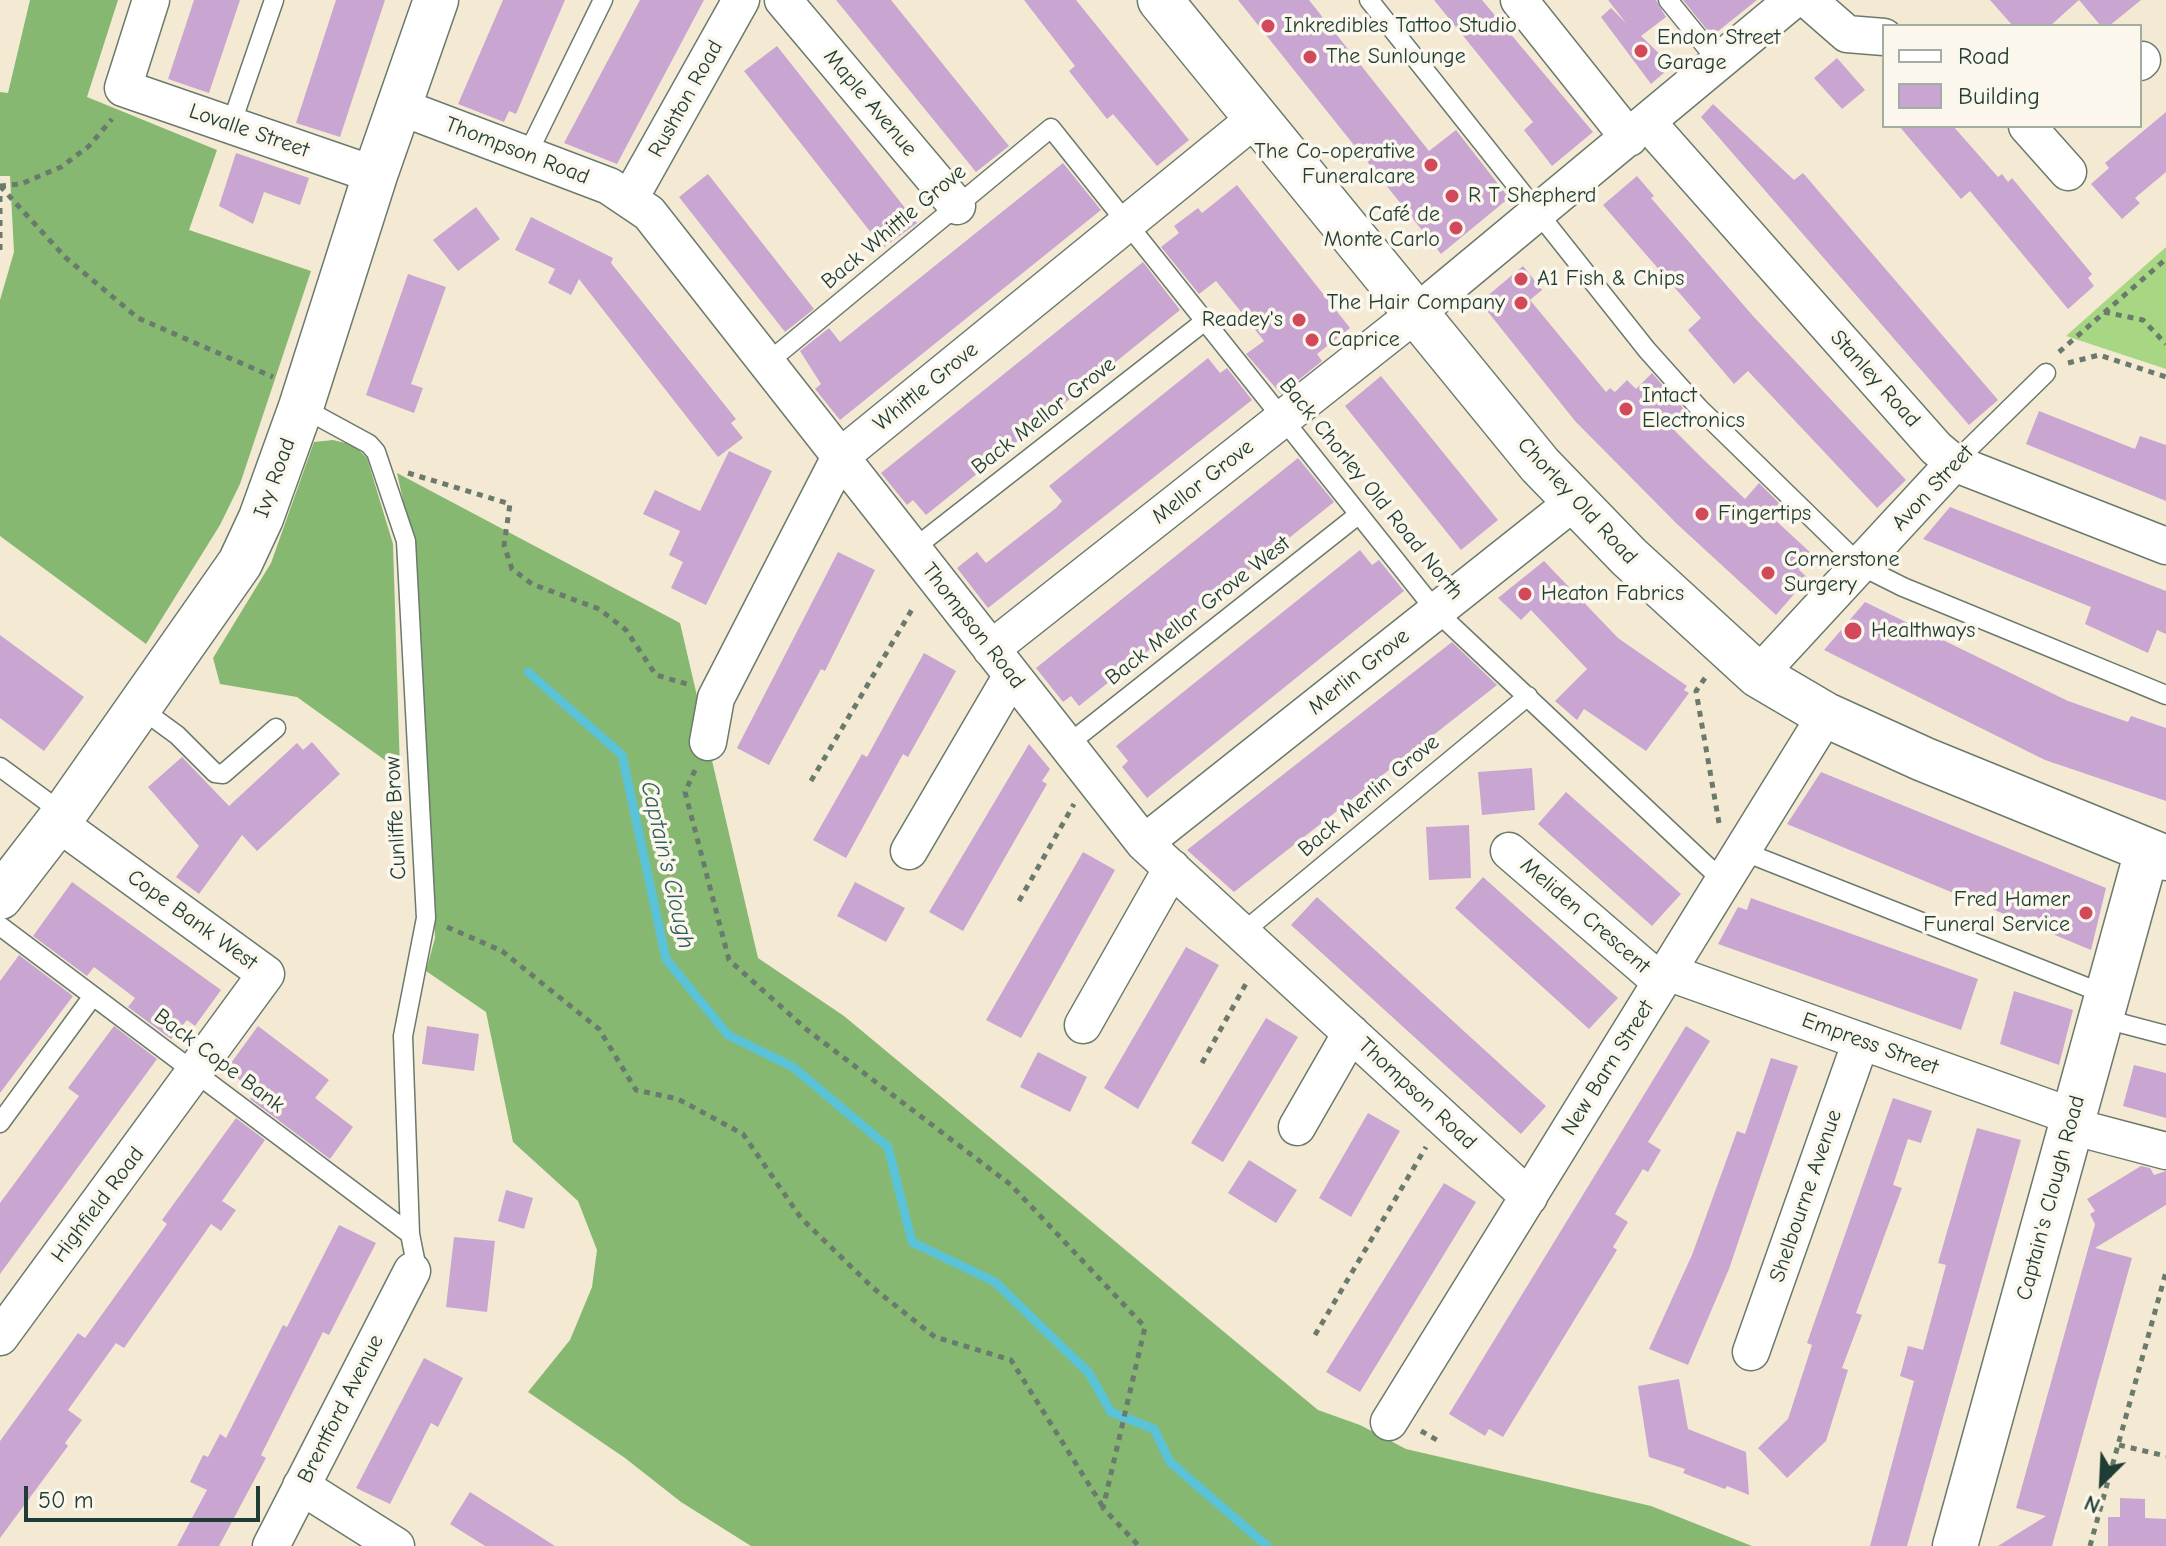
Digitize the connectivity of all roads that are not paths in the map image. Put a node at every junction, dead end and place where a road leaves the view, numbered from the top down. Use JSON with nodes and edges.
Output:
{"nodes":[{"id":1,"x":151,"y":0,"type":"edge"},
{"id":2,"x":274,"y":0,"type":"edge"},
{"id":3,"x":436,"y":0,"type":"edge"},
{"id":4,"x":603,"y":0,"type":"edge"},
{"id":5,"x":741,"y":0,"type":"edge"},
{"id":6,"x":783,"y":0,"type":"edge"},
{"id":7,"x":1160,"y":0,"type":"edge"},
{"id":8,"x":1369,"y":0,"type":"edge"},
{"id":9,"x":1519,"y":0,"type":"edge"},
{"id":10,"x":1668,"y":0,"type":"edge"},
{"id":11,"x":1812,"y":2,"type":"edge"},
{"id":12,"x":1882,"y":37,"type":"edge"},
{"id":13,"x":1720,"y":64,"type":"junction"},
{"id":14,"x":398,"y":106,"type":"junction"},
{"id":15,"x":1256,"y":118,"type":"junction"},
{"id":16,"x":231,"y":125,"type":"junction"},
{"id":17,"x":1051,"y":128,"type":"joint"},
{"id":18,"x":1639,"y":130,"type":"junction"},
{"id":19,"x":527,"y":155,"type":"junction"},
{"id":20,"x":375,"y":175,"type":"junction"},
{"id":21,"x":630,"y":198,"type":"junction"},
{"id":22,"x":957,"y":206,"type":"junction"},
{"id":23,"x":1540,"y":211,"type":"junction"},
{"id":24,"x":1128,"y":223,"type":"junction"},
{"id":25,"x":1414,"y":315,"type":"junction"},
{"id":26,"x":1205,"y":321,"type":"junction"},
{"id":27,"x":767,"y":363,"type":"junction"},
{"id":28,"x":2046,"y":373,"type":"road end"},
{"id":29,"x":304,"y":399,"type":"junction"},
{"id":30,"x":1282,"y":419,"type":"junction"},
{"id":31,"x":840,"y":457,"type":"junction"},
{"id":32,"x":1954,"y":463,"type":"junction"},
{"id":33,"x":1575,"y":501,"type":"junction"},
{"id":34,"x":1358,"y":515,"type":"junction"},
{"id":35,"x":2166,"y":546,"type":"edge"},
{"id":36,"x":922,"y":561,"type":"junction"},
{"id":37,"x":1861,"y":566,"type":"junction"},
{"id":38,"x":1436,"y":611,"type":"junction"},
{"id":39,"x":1742,"y":661,"type":"junction"},
{"id":40,"x":1002,"y":662,"type":"junction"},
{"id":41,"x":2166,"y":695,"type":"edge"},
{"id":42,"x":1528,"y":696,"type":"junction"},
{"id":43,"x":140,"y":708,"type":"junction"},
{"id":44,"x":1826,"y":715,"type":"junction"},
{"id":45,"x":276,"y":728,"type":"dead end"},
{"id":46,"x":708,"y":742,"type":"road end"},
{"id":47,"x":1078,"y":759,"type":"junction"},
{"id":48,"x":0,"y":767,"type":"edge"},
{"id":49,"x":61,"y":818,"type":"junction"},
{"id":50,"x":1144,"y":843,"type":"junction"},
{"id":51,"x":909,"y":851,"type":"dead end"},
{"id":52,"x":1509,"y":851,"type":"dead end"},
{"id":53,"x":2156,"y":854,"type":"edge"},
{"id":54,"x":1172,"y":868,"type":"junction"},
{"id":55,"x":1731,"y":869,"type":"junction"},
{"id":56,"x":0,"y":897,"type":"edge"},
{"id":57,"x":0,"y":926,"type":"edge"},
{"id":58,"x":1251,"y":942,"type":"junction"},
{"id":59,"x":1664,"y":977,"type":"junction"},
{"id":60,"x":93,"y":996,"type":"junction"},
{"id":61,"x":2104,"y":1006,"type":"junction"},
{"id":62,"x":1083,"y":1025,"type":"dead end"},
{"id":63,"x":1351,"y":1033,"type":"junction"},
{"id":64,"x":2166,"y":1035,"type":"edge"},
{"id":65,"x":1861,"y":1041,"type":"junction"},
{"id":66,"x":195,"y":1074,"type":"junction"},
{"id":67,"x":2072,"y":1122,"type":"junction"},
{"id":68,"x":0,"y":1123,"type":"edge"},
{"id":69,"x":1297,"y":1127,"type":"dead end"},
{"id":70,"x":2166,"y":1151,"type":"edge"},
{"id":71,"x":1529,"y":1197,"type":"junction"},
{"id":72,"x":410,"y":1234,"type":"junction"},
{"id":73,"x":412,"y":1271,"type":"joint"},
{"id":74,"x":0,"y":1337,"type":"edge"},
{"id":75,"x":1751,"y":1352,"type":"dead end"},
{"id":76,"x":1389,"y":1422,"type":"dead end"},
{"id":77,"x":301,"y":1486,"type":"junction"},
{"id":78,"x":271,"y":1546,"type":"edge"},
{"id":79,"x":396,"y":1546,"type":"edge"},
{"id":80,"x":1955,"y":1546,"type":"edge"}],
"edges":[{"from":1,"to":16,"type":"street","name":"Lovalle Street"},
{"from":2,"to":16,"type":"lane"},
{"from":3,"to":14,"type":"street","name":"Ivy Road"},
{"from":4,"to":19,"type":"lane"},
{"from":5,"to":21,"type":"street","name":"Rushton Road"},
{"from":6,"to":22,"type":"street","name":"Maple Avenue"},
{"from":7,"to":15,"type":"street","name":"Chorley Old Road"},
{"from":8,"to":23,"type":"lane"},
{"from":9,"to":18,"type":"street","name":"Stanley Road"},
{"from":10,"to":13,"type":"lane"},
{"from":11,"to":12,"type":"street"},
{"from":11,"to":13,"type":"street","name":"Mellor Grove"},
{"from":13,"to":18,"type":"street","name":"Mellor Grove"},
{"from":14,"to":19,"type":"street","name":"Thompson Road"},
{"from":14,"to":20,"type":"street","name":"Ivy Road"},
{"from":15,"to":24,"type":"street","name":"Whittle Grove"},
{"from":15,"to":25,"type":"street","name":"Chorley Old Road"},
{"from":16,"to":20,"type":"street","name":"Lovalle Street"},
{"from":17,"to":22,"type":"lane","name":"Back Whittle Grove"},
{"from":17,"to":24,"type":"lane","name":"Back Chorley Old Road North"},
{"from":18,"to":23,"type":"street","name":"Mellor Grove"},
{"from":18,"to":32,"type":"street","name":"Stanley Road"},
{"from":19,"to":21,"type":"street","name":"Thompson Road"},
{"from":20,"to":29,"type":"street","name":"Ivy Road"},
{"from":21,"to":27,"type":"street","name":"Thompson Road"},
{"from":22,"to":27,"type":"lane","name":"Back Whittle Grove"},
{"from":23,"to":25,"type":"street","name":"Mellor Grove"},
{"from":23,"to":37,"type":"lane"},
{"from":24,"to":26,"type":"lane","name":"Back Chorley Old Road North"},
{"from":24,"to":31,"type":"street","name":"Whittle Grove"},
{"from":25,"to":30,"type":"street","name":"Mellor Grove"},
{"from":25,"to":33,"type":"street","name":"Chorley Old Road"},
{"from":26,"to":30,"type":"lane","name":"Back Chorley Old Road North"},
{"from":26,"to":36,"type":"lane","name":"Back Mellor Grove"},
{"from":27,"to":31,"type":"street","name":"Thompson Road"},
{"from":28,"to":32,"type":"lane","name":"Avon Street"},
{"from":29,"to":43,"type":"street","name":"Ivy Road"},
{"from":29,"to":72,"type":"lane","name":"Cunliffe Brow"},
{"from":30,"to":34,"type":"lane","name":"Back Chorley Old Road North"},
{"from":30,"to":40,"type":"street","name":"Mellor Grove"},
{"from":31,"to":36,"type":"street","name":"Thompson Road"},
{"from":31,"to":46,"type":"street","name":"Whittle Grove"},
{"from":32,"to":35,"type":"street","name":"Stanley Road"},
{"from":32,"to":37,"type":"street","name":"Avon Street"},
{"from":33,"to":38,"type":"street","name":"Merlin Grove"},
{"from":33,"to":39,"type":"street","name":"Chorley Old Road"},
{"from":34,"to":38,"type":"lane","name":"Back Chorley Old Road North"},
{"from":34,"to":47,"type":"lane","name":"Back Mellor Grove West"},
{"from":36,"to":40,"type":"street","name":"Thompson Road"},
{"from":37,"to":39,"type":"street","name":"Avon Street"},
{"from":37,"to":41,"type":"lane"},
{"from":38,"to":42,"type":"lane","name":"Back Chorley Old Road North"},
{"from":38,"to":50,"type":"street","name":"Merlin Grove"},
{"from":39,"to":44,"type":"street","name":"Chorley Old Road"},
{"from":40,"to":47,"type":"street","name":"Thompson Road"},
{"from":40,"to":51,"type":"street","name":"Mellor Grove"},
{"from":42,"to":55,"type":"lane","name":"Back Chorley Old Road North"},
{"from":42,"to":58,"type":"lane","name":"Back Merlin Grove"},
{"from":43,"to":45,"type":"lane"},
{"from":43,"to":49,"type":"street","name":"Ivy Road"},
{"from":44,"to":53,"type":"street","name":"Chorley Old Road"},
{"from":44,"to":55,"type":"street","name":"New Barn Street"},
{"from":47,"to":50,"type":"street","name":"Thompson Road"},
{"from":48,"to":49,"type":"lane"},
{"from":49,"to":56,"type":"street","name":"Ivy Road"},
{"from":49,"to":66,"type":"street","name":"Cope Bank West"},
{"from":50,"to":54,"type":"street","name":"Thompson Road"},
{"from":52,"to":59,"type":"street","name":"Meliden Crescent"},
{"from":53,"to":61,"type":"street","name":"Captain's Clough Road"},
{"from":54,"to":58,"type":"street","name":"Thompson Road"},
{"from":54,"to":62,"type":"street"},
{"from":55,"to":59,"type":"street","name":"New Barn Street"},
{"from":55,"to":61,"type":"lane"},
{"from":57,"to":60,"type":"lane","name":"Back Cope Bank"},
{"from":58,"to":63,"type":"street","name":"Thompson Road"},
{"from":59,"to":65,"type":"street","name":"Empress Street"},
{"from":59,"to":71,"type":"street","name":"New Barn Street"},
{"from":60,"to":66,"type":"lane","name":"Back Cope Bank"},
{"from":60,"to":68,"type":"lane"},
{"from":61,"to":64,"type":"lane"},
{"from":61,"to":67,"type":"street","name":"Captain's Clough Road"},
{"from":63,"to":69,"type":"street"},
{"from":63,"to":71,"type":"street","name":"Thompson Road"},
{"from":65,"to":67,"type":"street","name":"Empress Street"},
{"from":65,"to":75,"type":"street","name":"Shelbourne Avenue"},
{"from":66,"to":72,"type":"lane","name":"Back Cope Bank"},
{"from":66,"to":74,"type":"street","name":"Highfield Road"},
{"from":67,"to":70,"type":"street","name":"Empress Street"},
{"from":67,"to":80,"type":"street","name":"Captain's Clough Road"},
{"from":71,"to":76,"type":"street","name":"New Barn Street"},
{"from":72,"to":73,"type":"lane","name":"Cunliffe Brow"},
{"from":73,"to":77,"type":"street","name":"Brentford Avenue"},
{"from":77,"to":78,"type":"street","name":"Brentford Avenue"},
{"from":77,"to":79,"type":"street"}]}
